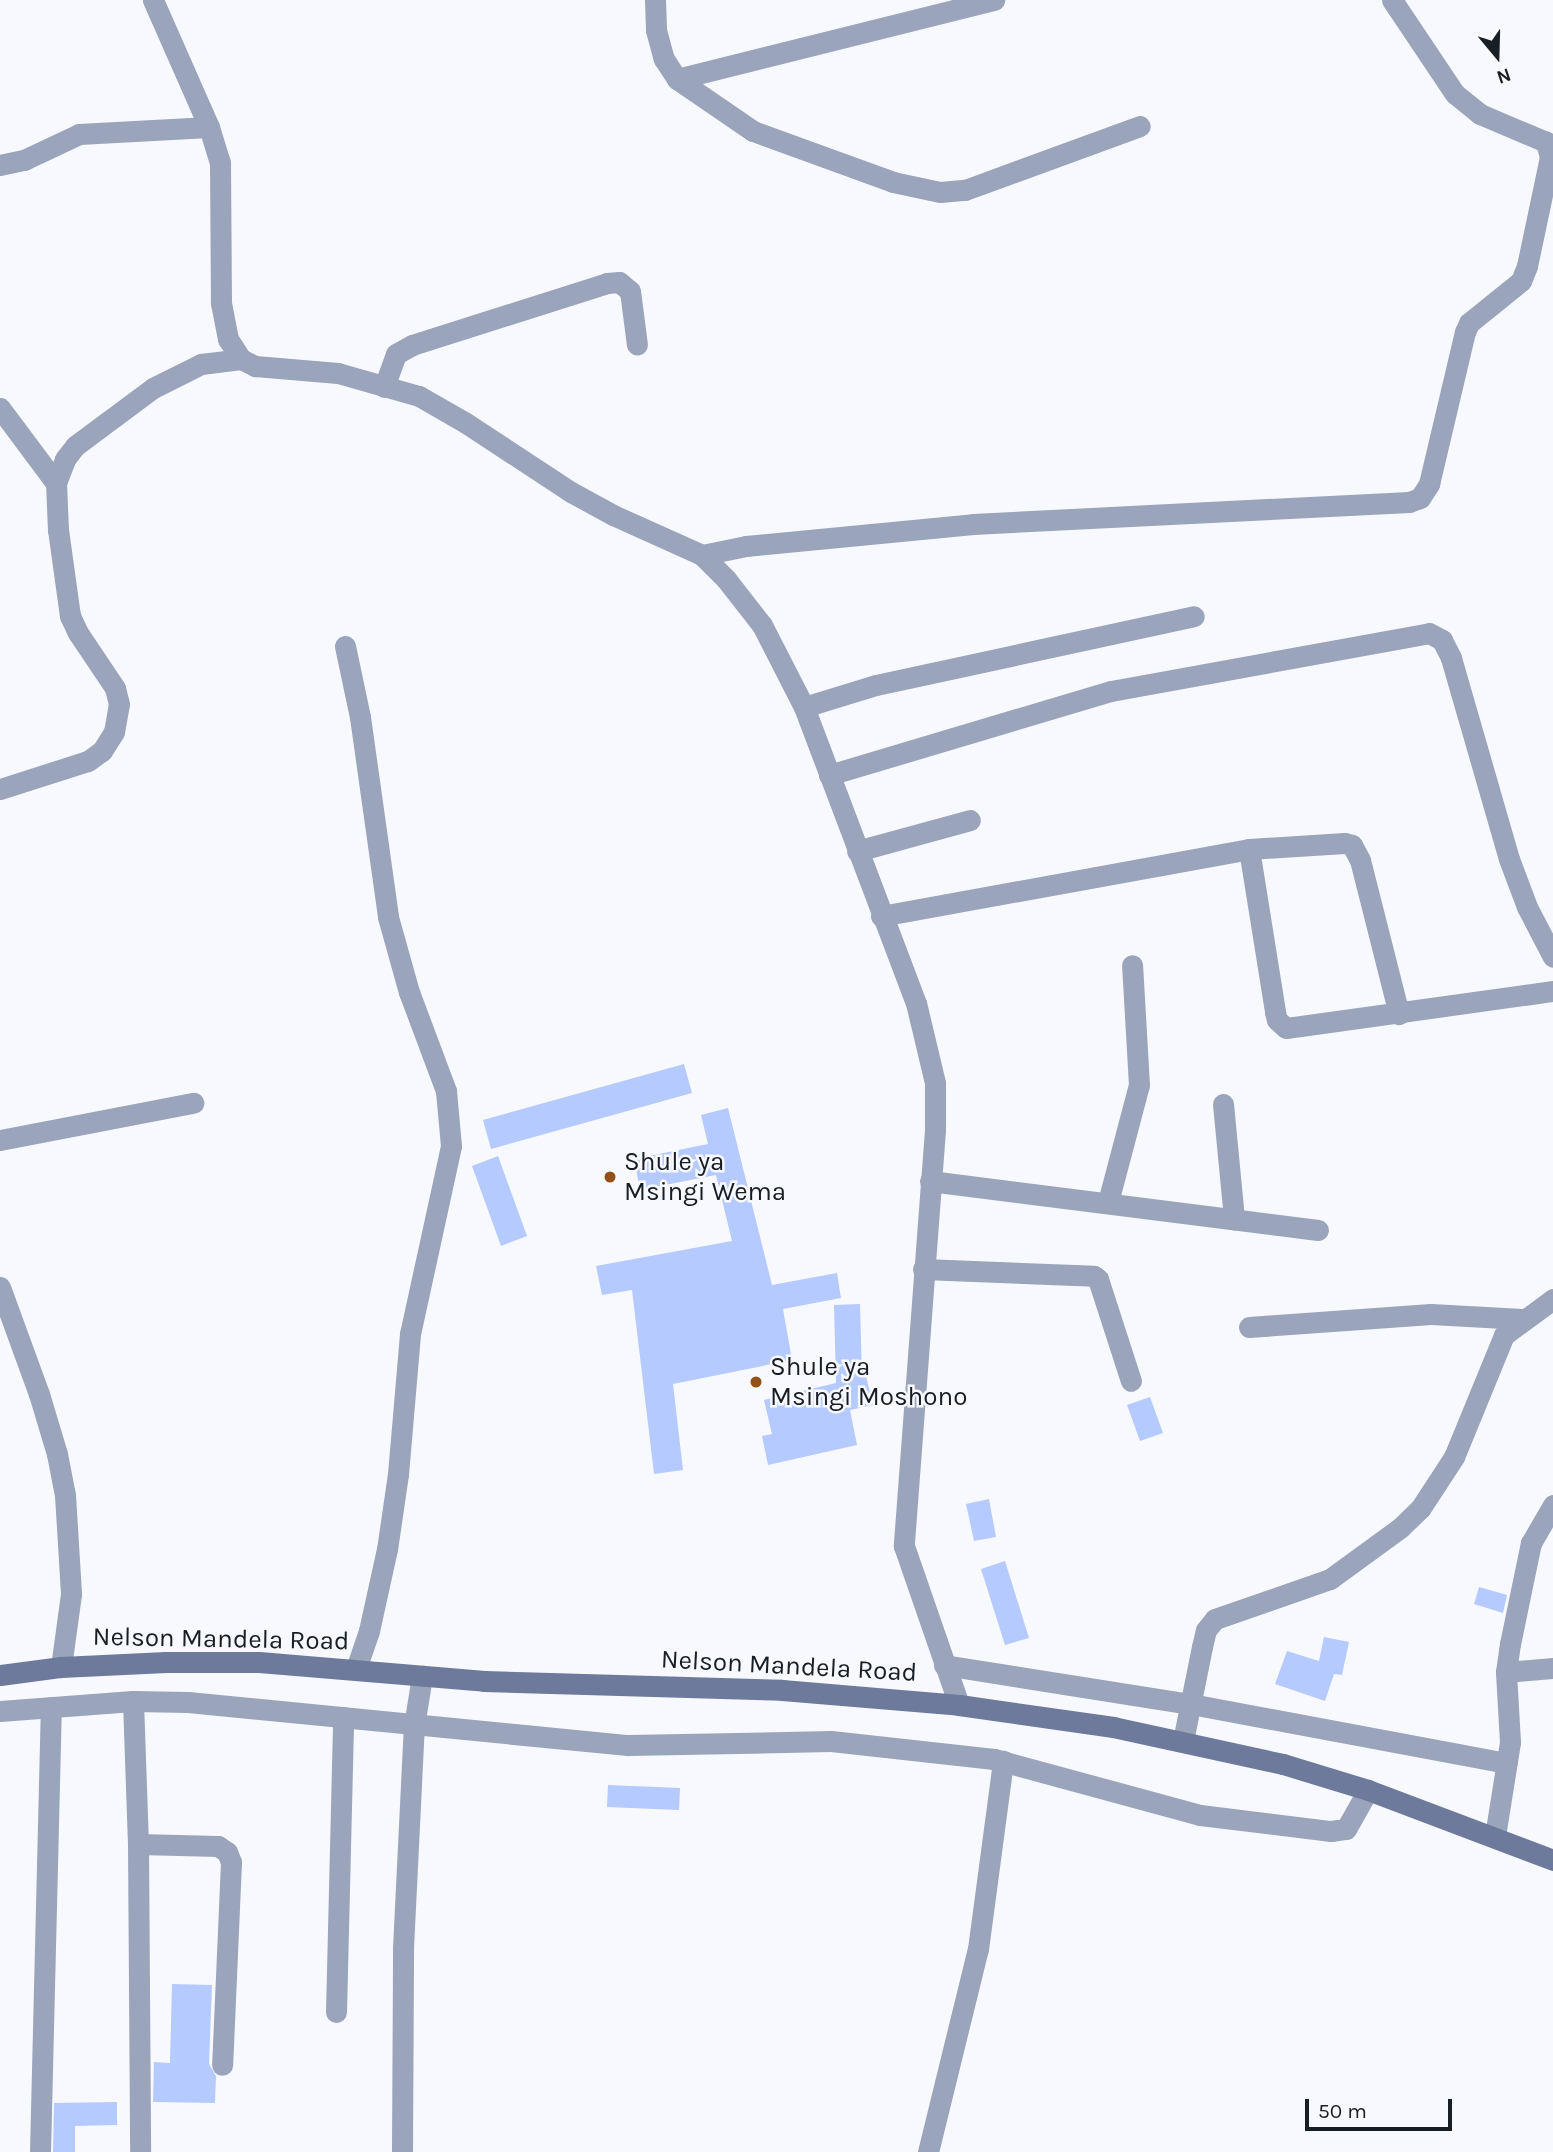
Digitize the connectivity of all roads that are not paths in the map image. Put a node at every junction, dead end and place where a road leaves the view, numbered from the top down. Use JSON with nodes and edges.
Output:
{"nodes":[{"id":1,"x":153,"y":0,"type":"edge"},
{"id":2,"x":655,"y":0,"type":"edge"},
{"id":3,"x":994,"y":0,"type":"edge"},
{"id":4,"x":1391,"y":0,"type":"edge"},
{"id":5,"x":677,"y":79,"type":"junction"},
{"id":6,"x":1140,"y":125,"type":"dead end"},
{"id":7,"x":209,"y":127,"type":"junction"},
{"id":8,"x":0,"y":165,"type":"edge"},
{"id":9,"x":637,"y":345,"type":"dead end"},
{"id":10,"x":241,"y":359,"type":"junction"},
{"id":11,"x":384,"y":387,"type":"junction"},
{"id":12,"x":0,"y":408,"type":"edge"},
{"id":13,"x":56,"y":484,"type":"junction"},
{"id":14,"x":702,"y":555,"type":"junction"},
{"id":15,"x":1194,"y":616,"type":"dead end"},
{"id":16,"x":345,"y":646,"type":"dead end"},
{"id":17,"x":804,"y":707,"type":"junction"},
{"id":18,"x":830,"y":775,"type":"junction"},
{"id":19,"x":0,"y":789,"type":"edge"},
{"id":20,"x":970,"y":820,"type":"dead end"},
{"id":21,"x":1250,"y":849,"type":"junction"},
{"id":22,"x":857,"y":851,"type":"junction"},
{"id":23,"x":881,"y":916,"type":"junction"},
{"id":24,"x":1553,"y":957,"type":"edge"},
{"id":25,"x":1132,"y":965,"type":"dead end"},
{"id":26,"x":1553,"y":991,"type":"edge"},
{"id":27,"x":1399,"y":1014,"type":"junction"},
{"id":28,"x":193,"y":1103,"type":"dead end"},
{"id":29,"x":1223,"y":1104,"type":"dead end"},
{"id":30,"x":0,"y":1140,"type":"edge"},
{"id":31,"x":930,"y":1181,"type":"junction"},
{"id":32,"x":1108,"y":1202,"type":"junction"},
{"id":33,"x":1234,"y":1219,"type":"junction"},
{"id":34,"x":1318,"y":1230,"type":"dead end"},
{"id":35,"x":923,"y":1269,"type":"junction"},
{"id":36,"x":0,"y":1287,"type":"edge"},
{"id":37,"x":1553,"y":1299,"type":"edge"},
{"id":38,"x":1522,"y":1320,"type":"junction"},
{"id":39,"x":1250,"y":1327,"type":"dead end"},
{"id":40,"x":1131,"y":1381,"type":"dead end"},
{"id":41,"x":1553,"y":1505,"type":"edge"},
{"id":42,"x":944,"y":1665,"type":"junction"},
{"id":43,"x":61,"y":1667,"type":"junction"},
{"id":44,"x":356,"y":1668,"type":"junction"},
{"id":45,"x":1553,"y":1668,"type":"edge"},
{"id":46,"x":1506,"y":1672,"type":"junction"},
{"id":47,"x":0,"y":1675,"type":"edge"},
{"id":48,"x":422,"y":1676,"type":"junction"},
{"id":49,"x":133,"y":1701,"type":"junction"},
{"id":50,"x":959,"y":1704,"type":"junction"},
{"id":51,"x":1191,"y":1704,"type":"junction"},
{"id":52,"x":51,"y":1707,"type":"junction"},
{"id":53,"x":0,"y":1712,"type":"edge"},
{"id":54,"x":343,"y":1717,"type":"junction"},
{"id":55,"x":414,"y":1726,"type":"junction"},
{"id":56,"x":1184,"y":1741,"type":"junction"},
{"id":57,"x":1003,"y":1761,"type":"junction"},
{"id":58,"x":1507,"y":1763,"type":"junction"},
{"id":59,"x":1368,"y":1790,"type":"junction"},
{"id":60,"x":1495,"y":1836,"type":"junction"},
{"id":61,"x":138,"y":1844,"type":"junction"},
{"id":62,"x":1553,"y":1860,"type":"edge"},
{"id":63,"x":336,"y":2012,"type":"dead end"},
{"id":64,"x":222,"y":2065,"type":"dead end"},
{"id":65,"x":40,"y":2152,"type":"edge"},
{"id":66,"x":141,"y":2152,"type":"edge"},
{"id":67,"x":402,"y":2152,"type":"edge"},
{"id":68,"x":928,"y":2152,"type":"edge"}],
"edges":[{"from":1,"to":7,"type":"street"},
{"from":2,"to":5,"type":"street"},
{"from":3,"to":5,"type":"street"},
{"from":4,"to":14,"type":"street"},
{"from":5,"to":6,"type":"street"},
{"from":7,"to":8,"type":"street"},
{"from":7,"to":10,"type":"street"},
{"from":9,"to":11,"type":"street"},
{"from":10,"to":11,"type":"street"},
{"from":10,"to":13,"type":"street"},
{"from":11,"to":14,"type":"street"},
{"from":12,"to":13,"type":"street"},
{"from":13,"to":19,"type":"street"},
{"from":14,"to":17,"type":"street"},
{"from":15,"to":17,"type":"street"},
{"from":16,"to":44,"type":"street"},
{"from":17,"to":18,"type":"street"},
{"from":18,"to":22,"type":"street"},
{"from":18,"to":24,"type":"street"},
{"from":20,"to":22,"type":"street"},
{"from":21,"to":23,"type":"street"},
{"from":21,"to":27,"type":"street"},
{"from":21,"to":27,"type":"street"},
{"from":22,"to":23,"type":"street"},
{"from":23,"to":31,"type":"street"},
{"from":25,"to":32,"type":"street"},
{"from":26,"to":27,"type":"street"},
{"from":28,"to":30,"type":"street"},
{"from":29,"to":33,"type":"street"},
{"from":31,"to":32,"type":"street"},
{"from":31,"to":35,"type":"street"},
{"from":32,"to":33,"type":"street"},
{"from":33,"to":34,"type":"street"},
{"from":35,"to":40,"type":"street"},
{"from":35,"to":42,"type":"street"},
{"from":36,"to":43,"type":"street"},
{"from":37,"to":38,"type":"street"},
{"from":38,"to":39,"type":"street"},
{"from":38,"to":51,"type":"street"},
{"from":41,"to":46,"type":"street"},
{"from":42,"to":50,"type":"street"},
{"from":42,"to":51,"type":"street"},
{"from":43,"to":44,"type":"main road","name":"Nelson Mandela Road"},
{"from":43,"to":47,"type":"main road","name":"Nelson Mandela Road"},
{"from":44,"to":48,"type":"main road","name":"Nelson Mandela Road"},
{"from":45,"to":46,"type":"street"},
{"from":46,"to":58,"type":"street"},
{"from":48,"to":50,"type":"main road","name":"Nelson Mandela Road"},
{"from":48,"to":55,"type":"street"},
{"from":49,"to":52,"type":"street"},
{"from":49,"to":54,"type":"street"},
{"from":49,"to":61,"type":"street"},
{"from":50,"to":56,"type":"main road","name":"Nelson Mandela Road"},
{"from":51,"to":56,"type":"street"},
{"from":51,"to":58,"type":"street"},
{"from":52,"to":53,"type":"street"},
{"from":52,"to":65,"type":"street"},
{"from":54,"to":55,"type":"street"},
{"from":54,"to":63,"type":"street"},
{"from":55,"to":57,"type":"street"},
{"from":55,"to":67,"type":"street"},
{"from":56,"to":59,"type":"main road","name":"Nelson Mandela Road"},
{"from":57,"to":59,"type":"street"},
{"from":57,"to":68,"type":"street"},
{"from":58,"to":60,"type":"street"},
{"from":59,"to":60,"type":"main road","name":"Nelson Mandela Road"},
{"from":60,"to":62,"type":"main road","name":"Nelson Mandela Road"},
{"from":61,"to":64,"type":"street"},
{"from":61,"to":66,"type":"street"}]}
